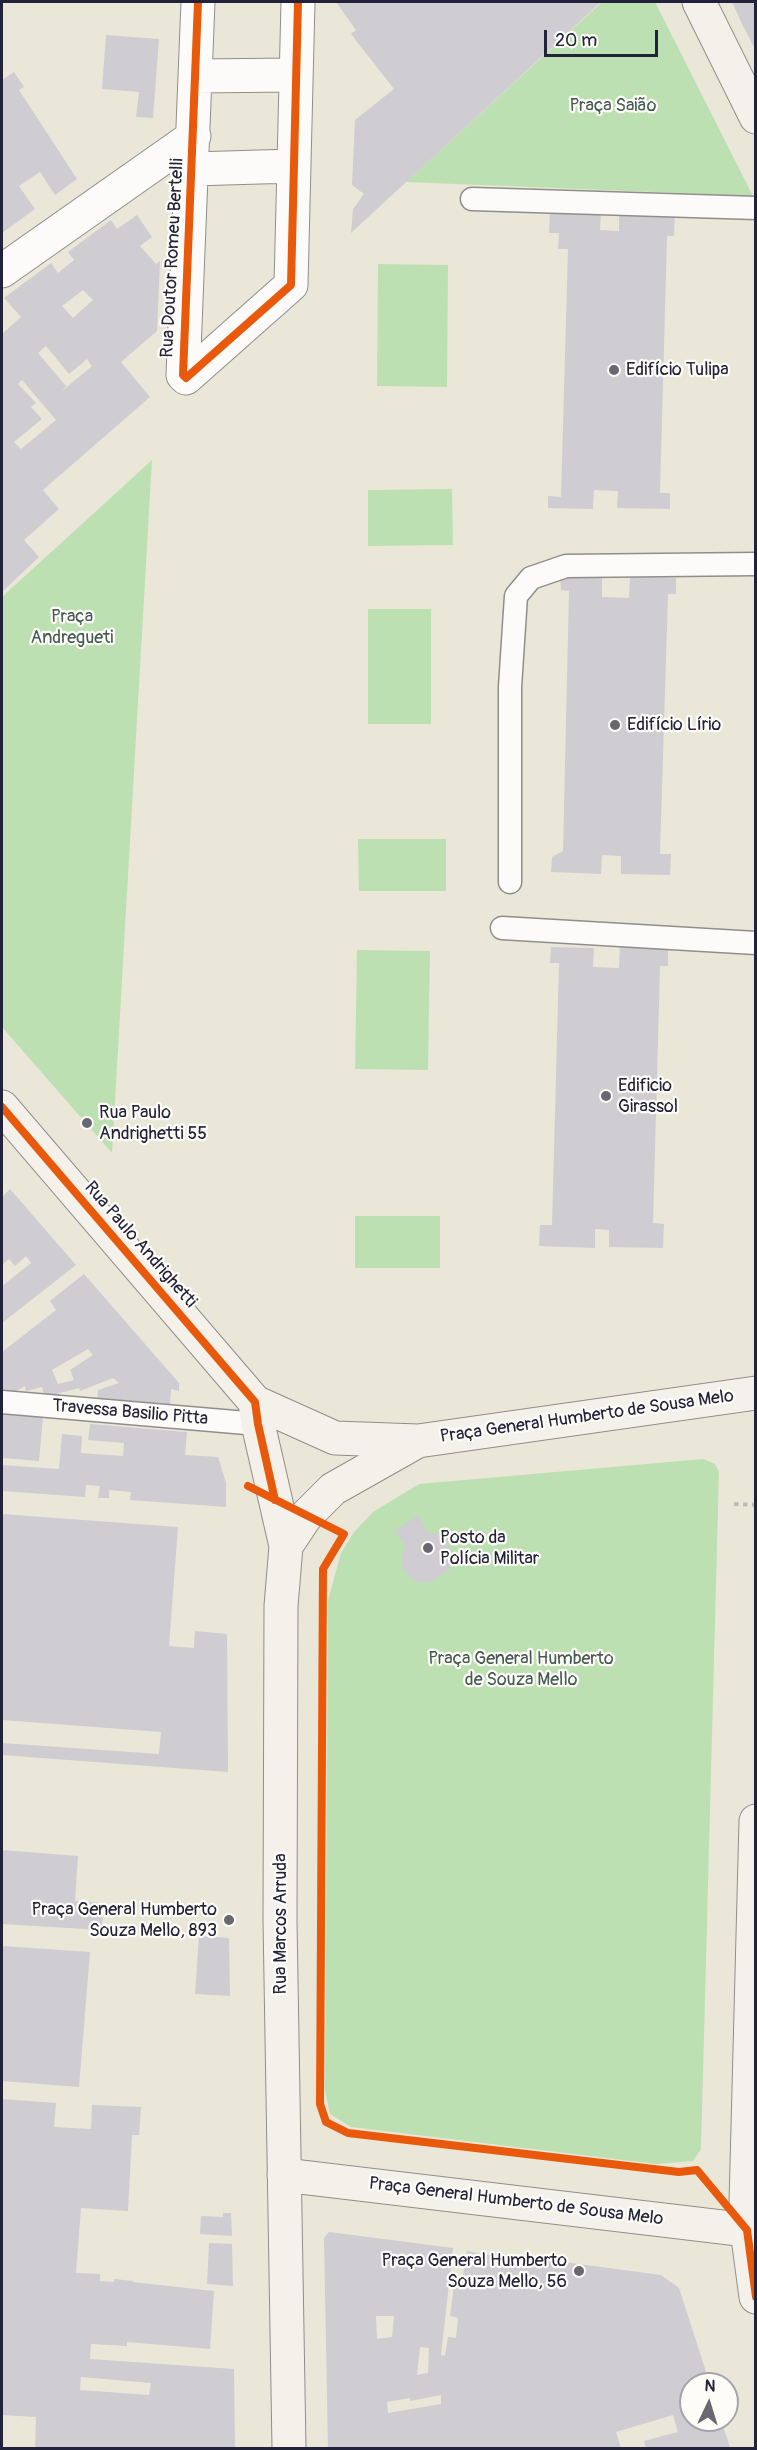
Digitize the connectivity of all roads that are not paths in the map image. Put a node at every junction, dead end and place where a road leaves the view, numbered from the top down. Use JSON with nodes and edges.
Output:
{"nodes":[{"id":1,"x":198,"y":2,"type":"edge"},
{"id":2,"x":298,"y":2,"type":"edge"},
{"id":3,"x":699,"y":2,"type":"edge"},
{"id":4,"x":296,"y":75,"type":"junction"},
{"id":5,"x":195,"y":76,"type":"junction"},
{"id":6,"x":756,"y":117,"type":"edge"},
{"id":7,"x":194,"y":136,"type":"junction"},
{"id":8,"x":294,"y":166,"type":"junction"},
{"id":9,"x":192,"y":169,"type":"junction"},
{"id":10,"x":472,"y":199,"type":"dead end"},
{"id":11,"x":756,"y":208,"type":"edge"},
{"id":12,"x":2,"y":271,"type":"edge"},
{"id":13,"x":756,"y":564,"type":"edge"},
{"id":14,"x":510,"y":882,"type":"dead end"},
{"id":15,"x":502,"y":928,"type":"dead end"},
{"id":16,"x":756,"y":943,"type":"edge"},
{"id":17,"x":2,"y":1107,"type":"edge"},
{"id":18,"x":756,"y":1394,"type":"edge"},
{"id":19,"x":2,"y":1402,"type":"edge"},
{"id":20,"x":257,"y":1413,"type":"junction"},
{"id":21,"x":418,"y":1441,"type":"junction"},
{"id":22,"x":286,"y":1546,"type":"junction"},
{"id":23,"x":756,"y":1821,"type":"edge"},
{"id":24,"x":284,"y":2175,"type":"junction"},
{"id":25,"x":747,"y":2230,"type":"junction"},
{"id":26,"x":756,"y":2297,"type":"edge"},
{"id":27,"x":289,"y":2448,"type":"edge"}],
"edges":[{"from":1,"to":5,"type":"street","name":"Rua Doutor Romeu Bertelli"},
{"from":2,"to":4,"type":"street","name":"Rua Doutor Romeu Bertelli"},
{"from":3,"to":6,"type":"main road"},
{"from":4,"to":5,"type":"street"},
{"from":4,"to":8,"type":"street","name":"Rua Doutor Romeu Bertelli"},
{"from":5,"to":7,"type":"street","name":"Rua Doutor Romeu Bertelli"},
{"from":7,"to":9,"type":"street","name":"Rua Doutor Romeu Bertelli"},
{"from":7,"to":12,"type":"street","name":"Rua Doutor Romeu Bertelli"},
{"from":8,"to":9,"type":"street"},
{"from":8,"to":9,"type":"street","name":"Rua Doutor Romeu Bertelli"},
{"from":10,"to":11,"type":"lane"},
{"from":13,"to":14,"type":"lane"},
{"from":15,"to":16,"type":"lane"},
{"from":17,"to":20,"type":"main road","name":"Rua Paulo Andrighetti"},
{"from":18,"to":21,"type":"main road","name":"Praça General Humberto de Sousa Melo"},
{"from":19,"to":20,"type":"lane","name":"Travessa Basilio Pitta"},
{"from":20,"to":21,"type":"main road","name":"Praça General Humberto de Sousa Melo"},
{"from":20,"to":22,"type":"main road","name":"Rua Marcos Arruda"},
{"from":21,"to":22,"type":"main road","name":"Praça General Humberto de Sousa Melo"},
{"from":22,"to":24,"type":"main road","name":"Rua Marcos Arruda"},
{"from":23,"to":25,"type":"main road"},
{"from":24,"to":25,"type":"main road","name":"Praça General Humberto de Sousa Melo"},
{"from":24,"to":27,"type":"main road","name":"Rua Marcos Arruda"},
{"from":25,"to":26,"type":"main road"}]}
